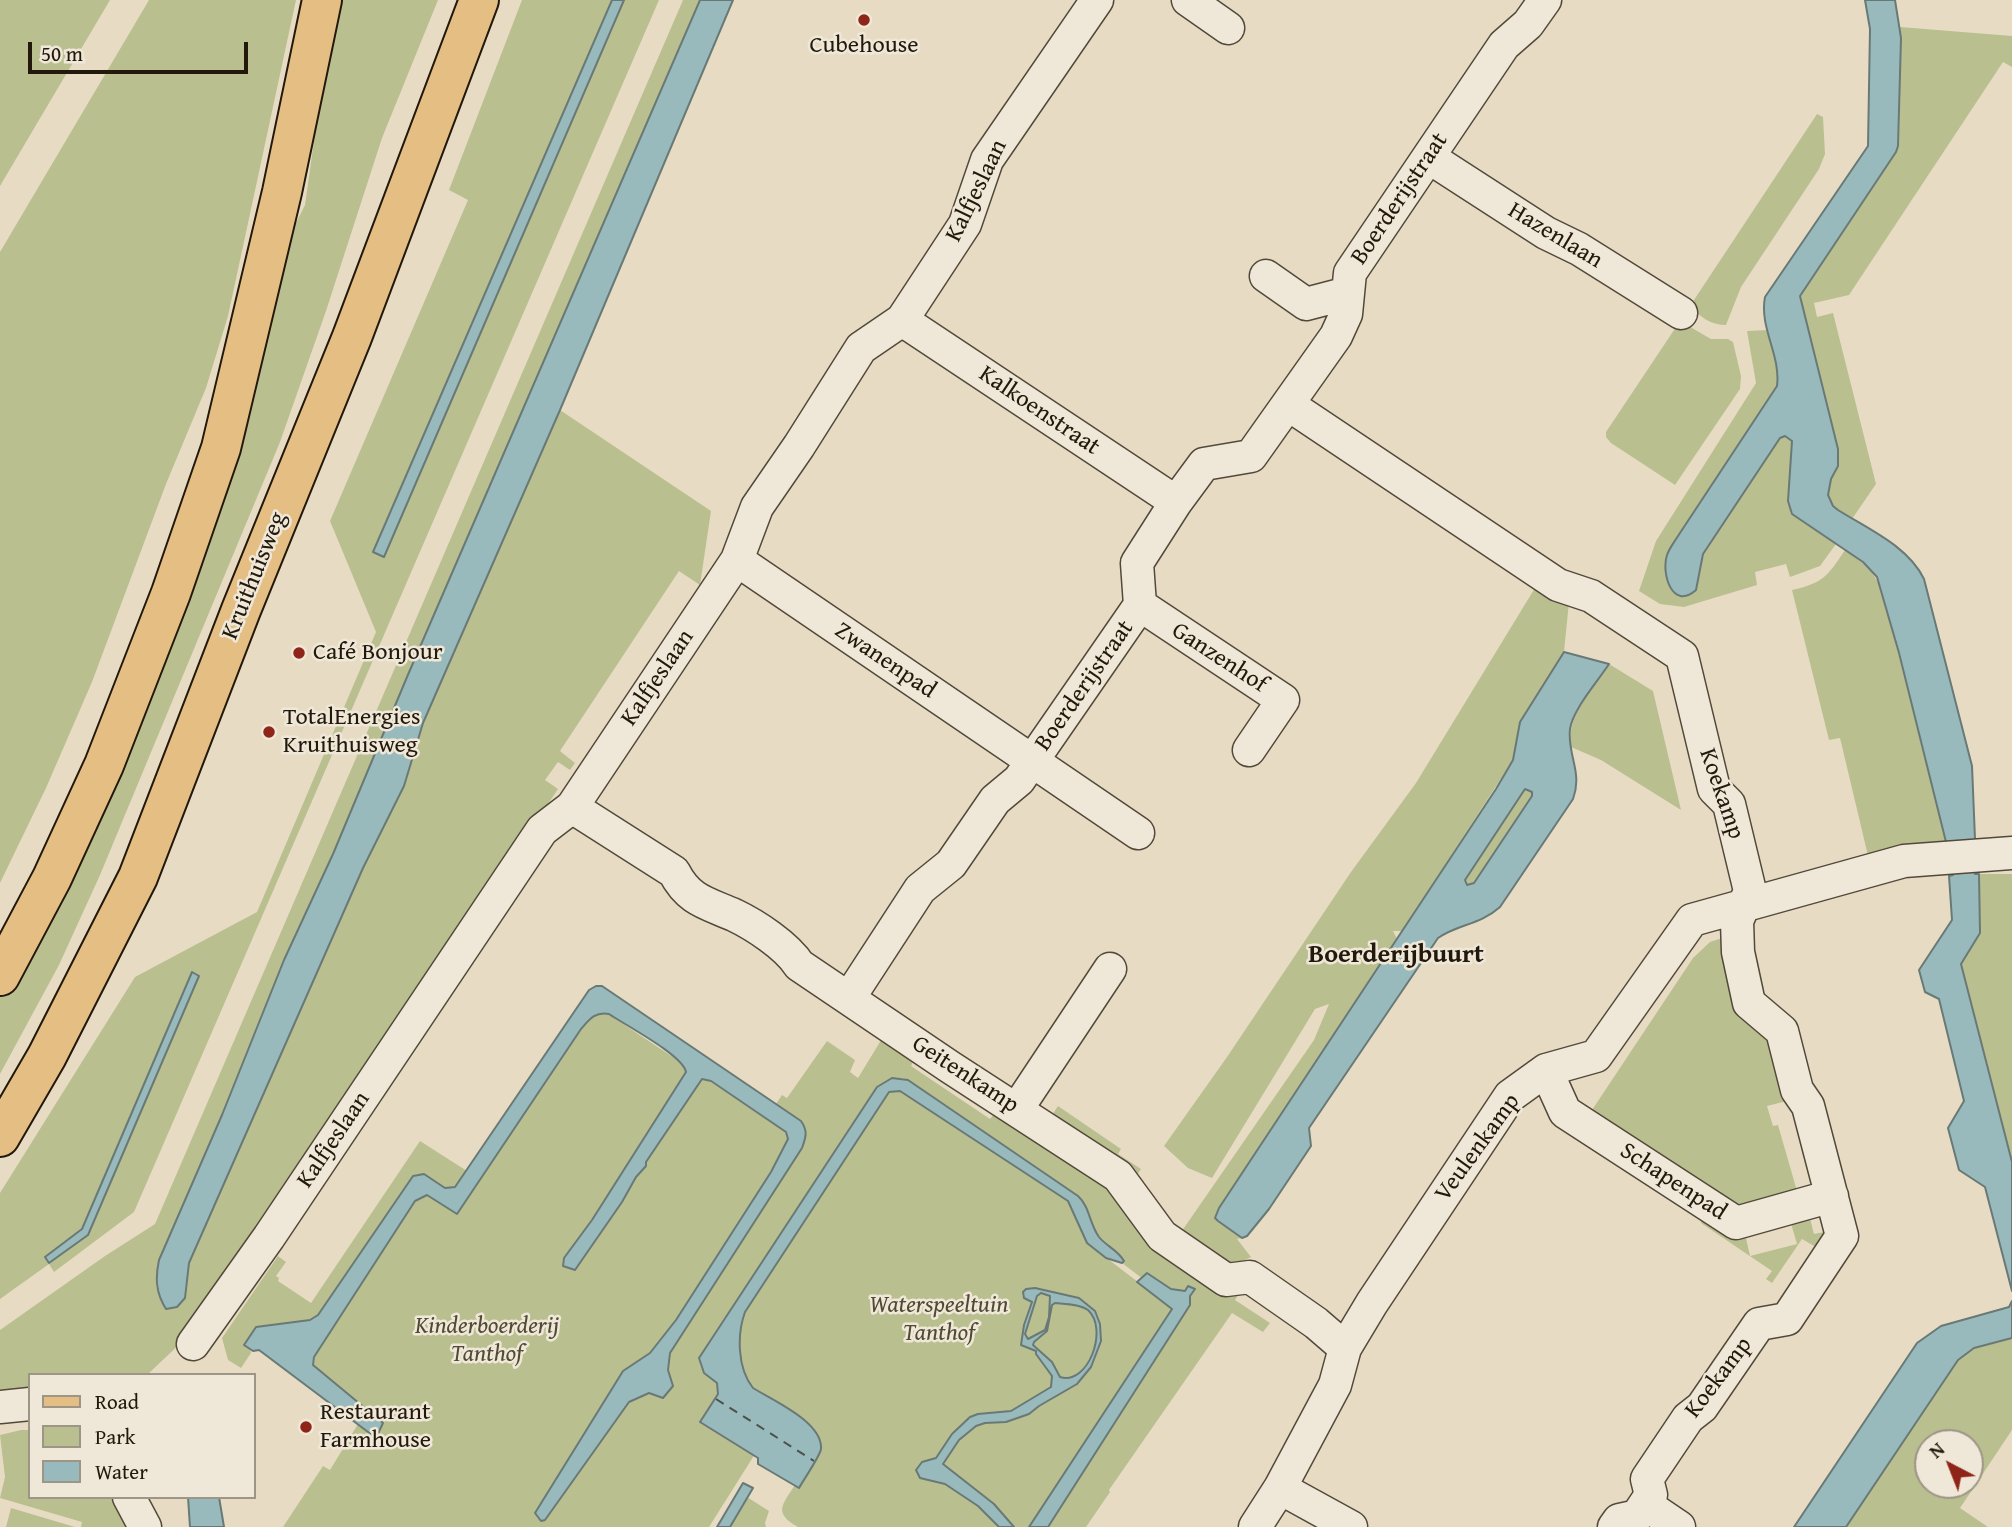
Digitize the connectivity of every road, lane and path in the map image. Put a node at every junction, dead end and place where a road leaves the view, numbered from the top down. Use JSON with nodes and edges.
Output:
{"nodes":[{"id":1,"x":322,"y":0,"type":"edge"},
{"id":2,"x":479,"y":0,"type":"edge"},
{"id":3,"x":1097,"y":0,"type":"edge"},
{"id":4,"x":1188,"y":0,"type":"edge"},
{"id":5,"x":1545,"y":0,"type":"edge"},
{"id":6,"x":1228,"y":28,"type":"dead end"},
{"id":7,"x":1430,"y":158,"type":"junction"},
{"id":8,"x":1266,"y":276,"type":"dead end"},
{"id":9,"x":1349,"y":292,"type":"junction"},
{"id":10,"x":1681,"y":313,"type":"dead end"},
{"id":11,"x":902,"y":320,"type":"junction"},
{"id":12,"x":1289,"y":405,"type":"junction"},
{"id":13,"x":1176,"y":502,"type":"junction"},
{"id":14,"x":737,"y":560,"type":"junction"},
{"id":15,"x":1140,"y":605,"type":"junction"},
{"id":16,"x":1249,"y":750,"type":"dead end"},
{"id":17,"x":1032,"y":761,"type":"junction"},
{"id":18,"x":572,"y":807,"type":"junction"},
{"id":19,"x":1138,"y":833,"type":"dead end"},
{"id":20,"x":2012,"y":853,"type":"edge"},
{"id":21,"x":1743,"y":906,"type":"junction"},
{"id":22,"x":1110,"y":969,"type":"dead end"},
{"id":23,"x":0,"y":976,"type":"edge"},
{"id":24,"x":849,"y":998,"type":"junction"},
{"id":25,"x":1546,"y":1070,"type":"junction"},
{"id":26,"x":1017,"y":1109,"type":"junction"},
{"id":27,"x":0,"y":1136,"type":"edge"},
{"id":28,"x":1832,"y":1196,"type":"junction"},
{"id":29,"x":193,"y":1344,"type":"dead end"},
{"id":30,"x":1345,"y":1348,"type":"junction"},
{"id":31,"x":28,"y":1404,"type":"edge"},
{"id":32,"x":0,"y":1407,"type":"edge"},
{"id":33,"x":1280,"y":1488,"type":"junction"},
{"id":34,"x":131,"y":1499,"type":"edge"},
{"id":35,"x":1645,"y":1504,"type":"junction"},
{"id":36,"x":145,"y":1527,"type":"edge"},
{"id":37,"x":1255,"y":1527,"type":"edge"},
{"id":38,"x":1352,"y":1527,"type":"edge"},
{"id":39,"x":1614,"y":1527,"type":"edge"},
{"id":40,"x":1679,"y":1527,"type":"edge"}],
"edges":[{"from":1,"to":23,"type":"main road"},
{"from":2,"to":27,"type":"main road","name":"Kruithuisweg"},
{"from":3,"to":11,"type":"street","name":"Kalfjeslaan"},
{"from":4,"to":6,"type":"street"},
{"from":5,"to":7,"type":"street","name":"Boerderijstraat"},
{"from":7,"to":9,"type":"street","name":"Boerderijstraat"},
{"from":7,"to":10,"type":"street","name":"Hazenlaan"},
{"from":8,"to":9,"type":"street"},
{"from":9,"to":12,"type":"street","name":"Boerderijstraat"},
{"from":11,"to":13,"type":"street","name":"Kalkoenstraat"},
{"from":11,"to":14,"type":"street","name":"Kalfjeslaan"},
{"from":12,"to":13,"type":"street","name":"Boerderijstraat"},
{"from":12,"to":21,"type":"street","name":"Koekamp"},
{"from":13,"to":15,"type":"street","name":"Boerderijstraat"},
{"from":14,"to":17,"type":"street","name":"Zwanenpad"},
{"from":14,"to":18,"type":"street","name":"Kalfjeslaan"},
{"from":15,"to":16,"type":"street","name":"Ganzenhof"},
{"from":15,"to":17,"type":"street","name":"Boerderijstraat"},
{"from":17,"to":19,"type":"street","name":"Zwanenpad"},
{"from":17,"to":24,"type":"street","name":"Boerderijstraat"},
{"from":18,"to":24,"type":"street","name":"Geitenkamp"},
{"from":18,"to":29,"type":"street","name":"Kalfjeslaan"},
{"from":20,"to":21,"type":"street","name":"Veulenkamp"},
{"from":21,"to":25,"type":"street","name":"Veulenkamp"},
{"from":21,"to":28,"type":"street","name":"Koekamp"},
{"from":22,"to":26,"type":"street"},
{"from":24,"to":26,"type":"street","name":"Geitenkamp"},
{"from":25,"to":28,"type":"street","name":"Schapenpad"},
{"from":25,"to":30,"type":"street","name":"Veulenkamp"},
{"from":26,"to":30,"type":"street","name":"Geitenkamp"},
{"from":28,"to":35,"type":"street","name":"Koekamp"},
{"from":30,"to":33,"type":"street","name":"Veulenkamp"},
{"from":31,"to":32,"type":"street"},
{"from":33,"to":37,"type":"street","name":"Veulenkamp"},
{"from":33,"to":38,"type":"street"},
{"from":34,"to":36,"type":"street"},
{"from":35,"to":39,"type":"street"},
{"from":35,"to":40,"type":"street"}]}
